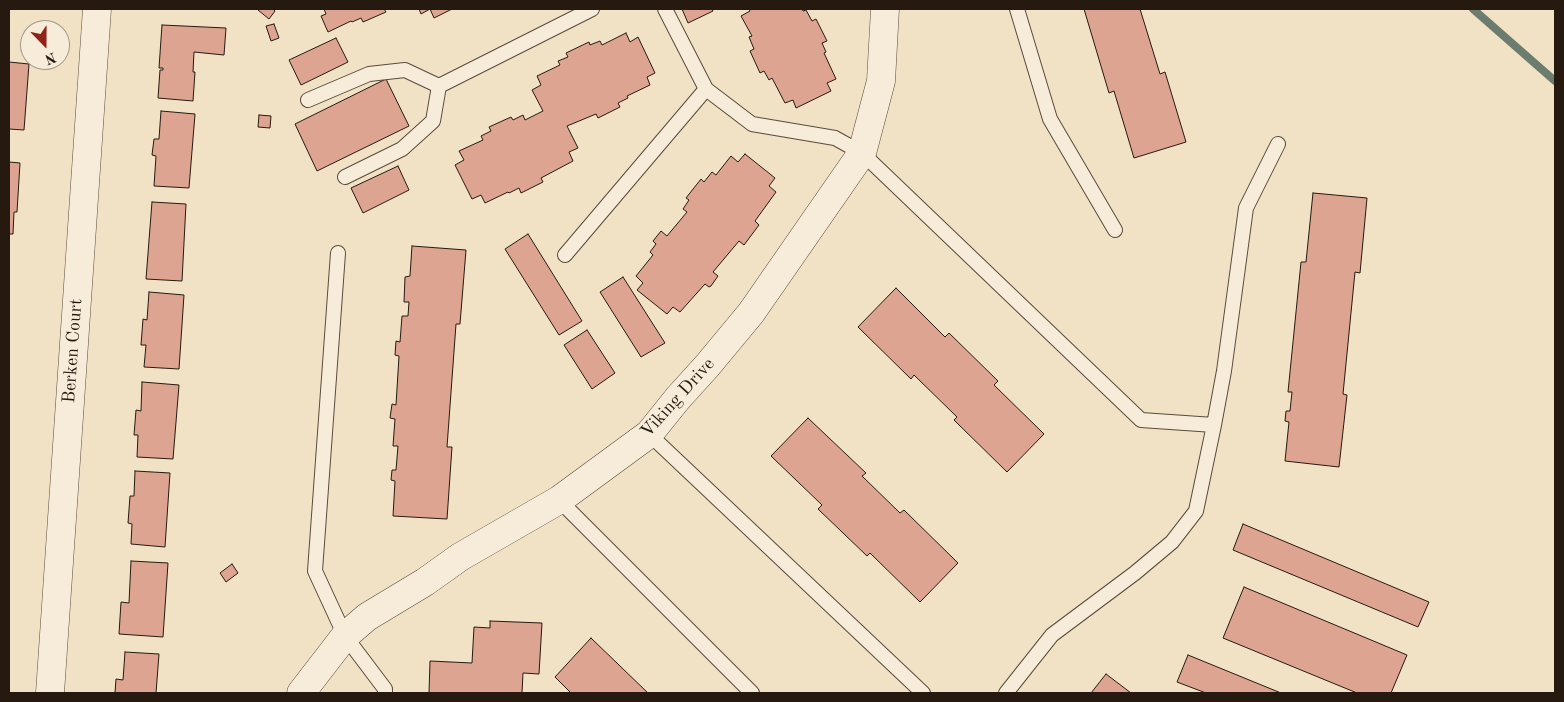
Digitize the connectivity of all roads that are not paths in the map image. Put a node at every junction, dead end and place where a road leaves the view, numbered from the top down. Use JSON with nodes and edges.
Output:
{"nodes":[{"id":1,"x":97,"y":9,"type":"edge"},
{"id":2,"x":592,"y":9,"type":"edge"},
{"id":3,"x":665,"y":9,"type":"edge"},
{"id":4,"x":1017,"y":9,"type":"edge"},
{"id":5,"x":882,"y":14,"type":"edge"},
{"id":6,"x":439,"y":86,"type":"junction"},
{"id":7,"x":706,"y":89,"type":"junction"},
{"id":8,"x":308,"y":100,"type":"dead end"},
{"id":9,"x":1278,"y":144,"type":"dead end"},
{"id":10,"x":862,"y":153,"type":"junction"},
{"id":11,"x":346,"y":176,"type":"dead end"},
{"id":12,"x":1115,"y":230,"type":"dead end"},
{"id":13,"x":338,"y":253,"type":"dead end"},
{"id":14,"x":565,"y":255,"type":"dead end"},
{"id":15,"x":1214,"y":425,"type":"junction"},
{"id":16,"x":649,"y":434,"type":"junction"},
{"id":17,"x":559,"y":500,"type":"junction"},
{"id":18,"x":345,"y":636,"type":"junction"},
{"id":19,"x":50,"y":693,"type":"edge"},
{"id":20,"x":301,"y":693,"type":"edge"},
{"id":21,"x":384,"y":693,"type":"edge"},
{"id":22,"x":752,"y":693,"type":"edge"},
{"id":23,"x":923,"y":693,"type":"edge"},
{"id":24,"x":1006,"y":693,"type":"edge"}],
"edges":[{"from":1,"to":19,"type":"street","name":"Berken Court"},
{"from":2,"to":6,"type":"lane"},
{"from":3,"to":7,"type":"lane"},
{"from":4,"to":12,"type":"lane"},
{"from":5,"to":10,"type":"street","name":"Viking Drive"},
{"from":6,"to":8,"type":"lane"},
{"from":6,"to":11,"type":"lane"},
{"from":7,"to":10,"type":"lane"},
{"from":7,"to":14,"type":"lane"},
{"from":9,"to":15,"type":"lane"},
{"from":10,"to":15,"type":"lane"},
{"from":10,"to":16,"type":"street","name":"Viking Drive"},
{"from":13,"to":18,"type":"lane"},
{"from":15,"to":24,"type":"lane"},
{"from":16,"to":17,"type":"street","name":"Viking Drive"},
{"from":16,"to":23,"type":"lane"},
{"from":17,"to":18,"type":"street","name":"Viking Drive"},
{"from":17,"to":22,"type":"lane"},
{"from":18,"to":20,"type":"street","name":"Viking Drive"},
{"from":18,"to":21,"type":"lane"}]}
